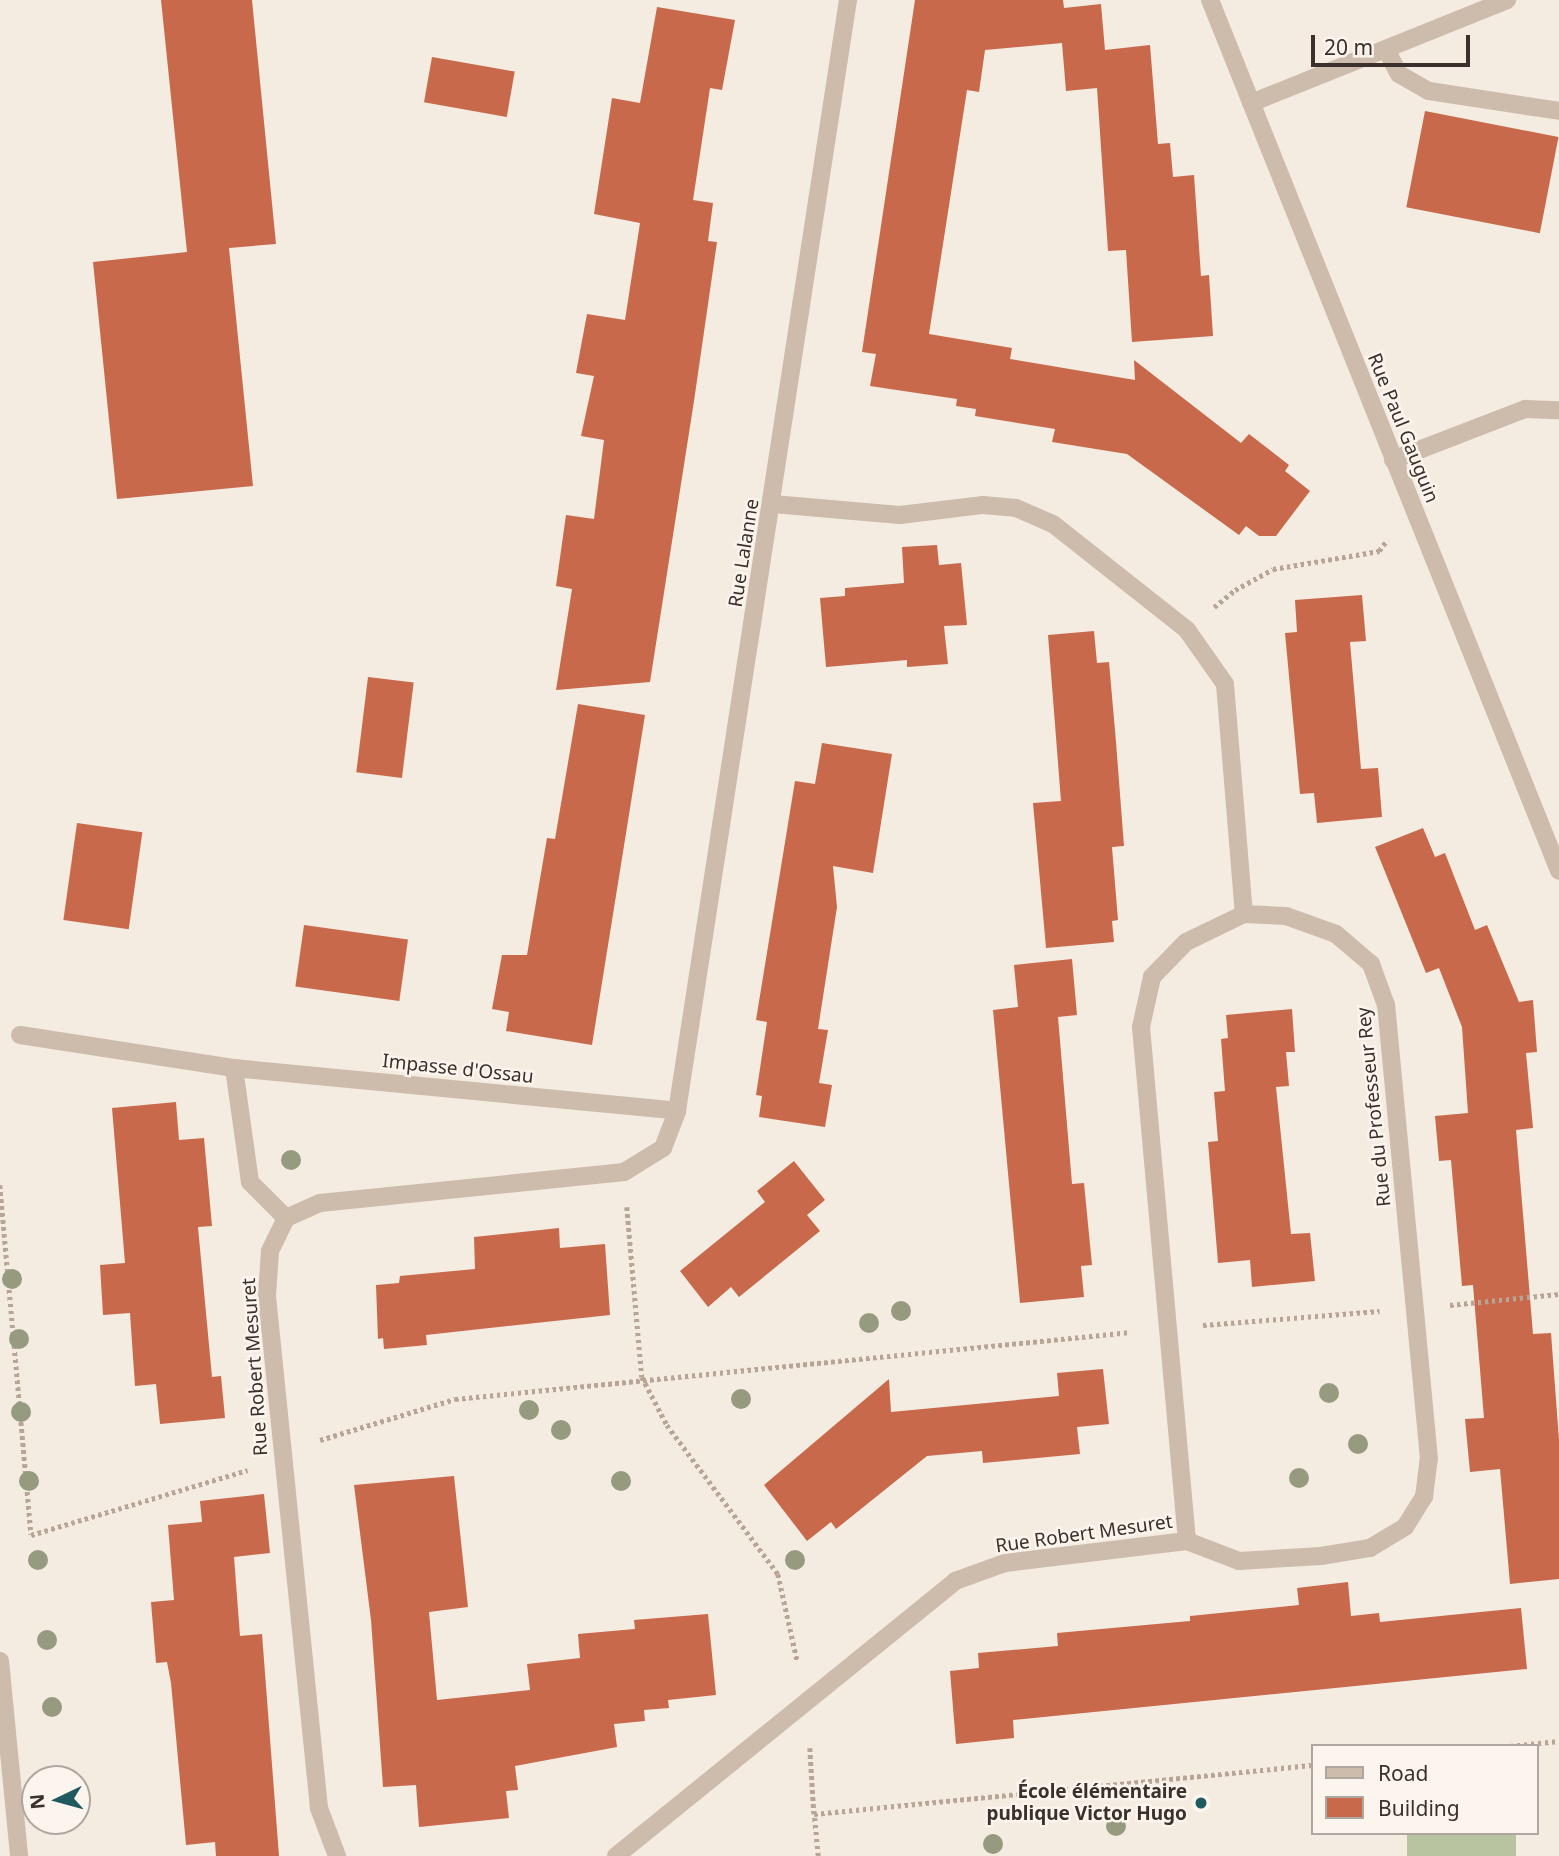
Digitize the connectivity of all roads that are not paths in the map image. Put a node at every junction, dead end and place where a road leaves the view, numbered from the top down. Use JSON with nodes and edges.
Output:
{"nodes":[{"id":1,"x":848,"y":0,"type":"edge"},
{"id":2,"x":1210,"y":0,"type":"edge"},
{"id":3,"x":1507,"y":0,"type":"edge"},
{"id":4,"x":1386,"y":48,"type":"junction"},
{"id":5,"x":1251,"y":103,"type":"junction"},
{"id":6,"x":1559,"y":111,"type":"edge"},
{"id":7,"x":1559,"y":410,"type":"edge"},
{"id":8,"x":1393,"y":460,"type":"junction"},
{"id":9,"x":772,"y":504,"type":"junction"},
{"id":10,"x":1559,"y":871,"type":"edge"},
{"id":11,"x":1244,"y":914,"type":"junction"},
{"id":12,"x":20,"y":1035,"type":"dead end"},
{"id":13,"x":234,"y":1068,"type":"junction"},
{"id":14,"x":677,"y":1111,"type":"junction"},
{"id":15,"x":286,"y":1218,"type":"junction"},
{"id":16,"x":1187,"y":1541,"type":"junction"},
{"id":17,"x":0,"y":1661,"type":"edge"},
{"id":18,"x":19,"y":1856,"type":"edge"},
{"id":19,"x":337,"y":1856,"type":"edge"},
{"id":20,"x":617,"y":1856,"type":"edge"}],
"edges":[{"from":1,"to":9,"type":"street","name":"Rue Lalanne"},
{"from":2,"to":5,"type":"street","name":"Rue Paul Gauguin"},
{"from":3,"to":4,"type":"street"},
{"from":4,"to":5,"type":"street"},
{"from":4,"to":6,"type":"street"},
{"from":5,"to":8,"type":"street","name":"Rue Paul Gauguin"},
{"from":7,"to":8,"type":"street"},
{"from":8,"to":10,"type":"street","name":"Rue Paul Gauguin"},
{"from":9,"to":11,"type":"street"},
{"from":9,"to":14,"type":"street","name":"Rue Lalanne"},
{"from":11,"to":16,"type":"street","name":"Rue Robert Mesuret"},
{"from":11,"to":16,"type":"street","name":"Rue du Professeur Rey"},
{"from":12,"to":13,"type":"street","name":"Impasse d'Ossau"},
{"from":13,"to":14,"type":"street","name":"Impasse d'Ossau"},
{"from":13,"to":15,"type":"street"},
{"from":14,"to":15,"type":"street"},
{"from":15,"to":19,"type":"street","name":"Rue Robert Mesuret"},
{"from":16,"to":20,"type":"street","name":"Rue Robert Mesuret"},
{"from":17,"to":18,"type":"street"}]}
